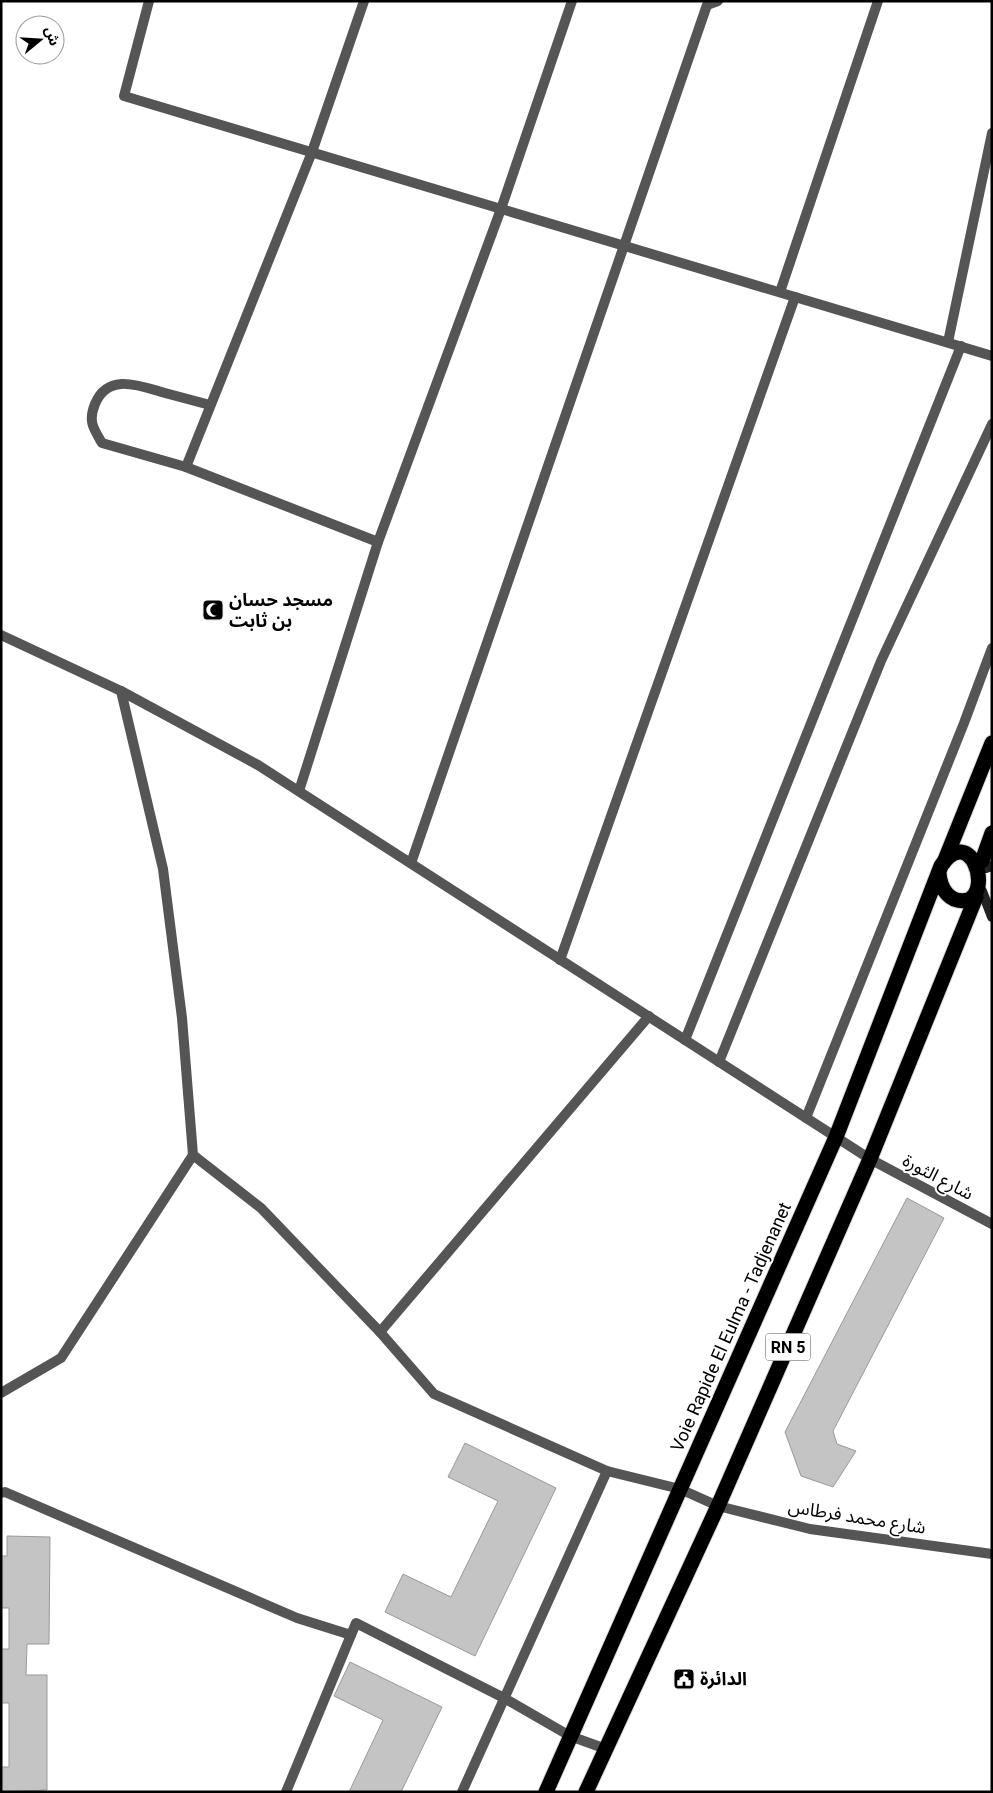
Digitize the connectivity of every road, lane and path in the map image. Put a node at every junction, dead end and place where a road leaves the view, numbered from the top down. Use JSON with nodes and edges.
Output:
{"nodes":[{"id":1,"x":149,"y":1,"type":"edge"},
{"id":2,"x":364,"y":1,"type":"edge"},
{"id":3,"x":572,"y":1,"type":"edge"},
{"id":4,"x":718,"y":1,"type":"edge"},
{"id":5,"x":878,"y":1,"type":"edge"},
{"id":6,"x":992,"y":132,"type":"edge"},
{"id":7,"x":312,"y":152,"type":"junction"},
{"id":8,"x":501,"y":209,"type":"junction"},
{"id":9,"x":623,"y":245,"type":"junction"},
{"id":10,"x":780,"y":292,"type":"junction"},
{"id":11,"x":795,"y":297,"type":"junction"},
{"id":12,"x":948,"y":342,"type":"junction"},
{"id":13,"x":961,"y":346,"type":"junction"},
{"id":14,"x":992,"y":356,"type":"edge"},
{"id":15,"x":210,"y":405,"type":"junction"},
{"id":16,"x":992,"y":424,"type":"edge"},
{"id":17,"x":186,"y":467,"type":"junction"},
{"id":18,"x":378,"y":542,"type":"junction"},
{"id":19,"x":1,"y":635,"type":"edge"},
{"id":20,"x":992,"y":648,"type":"edge"},
{"id":21,"x":121,"y":691,"type":"junction"},
{"id":22,"x":992,"y":743,"type":"edge"},
{"id":23,"x":299,"y":791,"type":"junction"},
{"id":24,"x":992,"y":833,"type":"edge"},
{"id":25,"x":411,"y":863,"type":"junction"},
{"id":26,"x":986,"y":865,"type":"edge"},
{"id":27,"x":942,"y":866,"type":"junction"},
{"id":28,"x":979,"y":894,"type":"junction"},
{"id":29,"x":992,"y":917,"type":"edge"},
{"id":30,"x":560,"y":960,"type":"junction"},
{"id":31,"x":649,"y":1016,"type":"junction"},
{"id":32,"x":685,"y":1040,"type":"junction"},
{"id":33,"x":719,"y":1062,"type":"junction"},
{"id":34,"x":806,"y":1118,"type":"junction"},
{"id":35,"x":836,"y":1138,"type":"junction"},
{"id":36,"x":192,"y":1155,"type":"junction"},
{"id":37,"x":870,"y":1159,"type":"junction"},
{"id":38,"x":992,"y":1224,"type":"edge"},
{"id":39,"x":380,"y":1332,"type":"junction"},
{"id":40,"x":1,"y":1393,"type":"edge"},
{"id":41,"x":606,"y":1471,"type":"junction"},
{"id":42,"x":680,"y":1489,"type":"junction"},
{"id":43,"x":1,"y":1493,"type":"edge"},
{"id":44,"x":718,"y":1506,"type":"junction"},
{"id":45,"x":992,"y":1554,"type":"edge"},
{"id":46,"x":351,"y":1635,"type":"junction"},
{"id":47,"x":504,"y":1698,"type":"junction"},
{"id":48,"x":570,"y":1736,"type":"junction"},
{"id":49,"x":606,"y":1749,"type":"junction"},
{"id":50,"x":286,"y":1792,"type":"edge"},
{"id":51,"x":462,"y":1792,"type":"edge"},
{"id":52,"x":546,"y":1792,"type":"edge"},
{"id":53,"x":586,"y":1792,"type":"edge"}],
"edges":[{"from":1,"to":7,"type":"street"},
{"from":2,"to":7,"type":"street"},
{"from":3,"to":8,"type":"street"},
{"from":4,"to":9,"type":"street"},
{"from":5,"to":10,"type":"street"},
{"from":6,"to":12,"type":"street"},
{"from":7,"to":8,"type":"street"},
{"from":7,"to":15,"type":"street"},
{"from":8,"to":9,"type":"street"},
{"from":8,"to":18,"type":"street"},
{"from":9,"to":10,"type":"street"},
{"from":9,"to":25,"type":"street"},
{"from":10,"to":11,"type":"street"},
{"from":11,"to":12,"type":"street"},
{"from":11,"to":30,"type":"street"},
{"from":12,"to":13,"type":"street"},
{"from":13,"to":14,"type":"street"},
{"from":13,"to":32,"type":"street"},
{"from":15,"to":17,"type":"street"},
{"from":15,"to":17,"type":"street"},
{"from":16,"to":33,"type":"street"},
{"from":17,"to":18,"type":"street"},
{"from":18,"to":23,"type":"street"},
{"from":19,"to":21,"type":"street","name":"شارع الثورة"},
{"from":20,"to":34,"type":"street"},
{"from":21,"to":23,"type":"street","name":"شارع الثورة"},
{"from":21,"to":36,"type":"street"},
{"from":22,"to":27,"type":"highway","name":"Voie Rapide El Eulma - Tadjenanet"},
{"from":23,"to":25,"type":"street","name":"شارع الثورة"},
{"from":24,"to":26,"type":"highway"},
{"from":25,"to":30,"type":"street","name":"شارع الثورة"},
{"from":26,"to":27,"type":"highway"},
{"from":26,"to":28,"type":"highway"},
{"from":27,"to":28,"type":"highway"},
{"from":27,"to":35,"type":"highway","name":"Voie Rapide El Eulma - Tadjenanet"},
{"from":28,"to":29,"type":"street"},
{"from":28,"to":37,"type":"highway","number":"RN 5"},
{"from":30,"to":31,"type":"street","name":"شارع الثورة"},
{"from":31,"to":32,"type":"street","name":"شارع الثورة"},
{"from":31,"to":39,"type":"street"},
{"from":32,"to":33,"type":"street","name":"شارع الثورة"},
{"from":33,"to":34,"type":"street","name":"شارع الثورة"},
{"from":34,"to":35,"type":"street","name":"شارع الثورة"},
{"from":35,"to":37,"type":"street","name":"شارع الثورة"},
{"from":35,"to":42,"type":"highway","name":"Voie Rapide El Eulma - Tadjenanet"},
{"from":36,"to":39,"type":"street","name":"شارع محمد فرطاس"},
{"from":36,"to":40,"type":"street"},
{"from":37,"to":38,"type":"street","name":"شارع الثورة"},
{"from":37,"to":44,"type":"highway","number":"RN 5"},
{"from":39,"to":41,"type":"street","name":"شارع محمد فرطاس"},
{"from":41,"to":42,"type":"street","name":"شارع محمد فرطاس"},
{"from":41,"to":47,"type":"street"},
{"from":42,"to":44,"type":"street","name":"شارع محمد فرطاس"},
{"from":42,"to":48,"type":"highway","name":"Voie Rapide El Eulma - Tadjenanet"},
{"from":43,"to":46,"type":"street"},
{"from":44,"to":45,"type":"street","name":"شارع محمد فرطاس"},
{"from":44,"to":49,"type":"highway","number":"RN 5"},
{"from":46,"to":47,"type":"street"},
{"from":46,"to":50,"type":"street"},
{"from":47,"to":48,"type":"street"},
{"from":47,"to":51,"type":"street"},
{"from":48,"to":49,"type":"street"},
{"from":48,"to":52,"type":"highway","name":"Voie Rapide El Eulma - Tadjenanet"},
{"from":49,"to":53,"type":"highway","number":"RN 5"}]}
